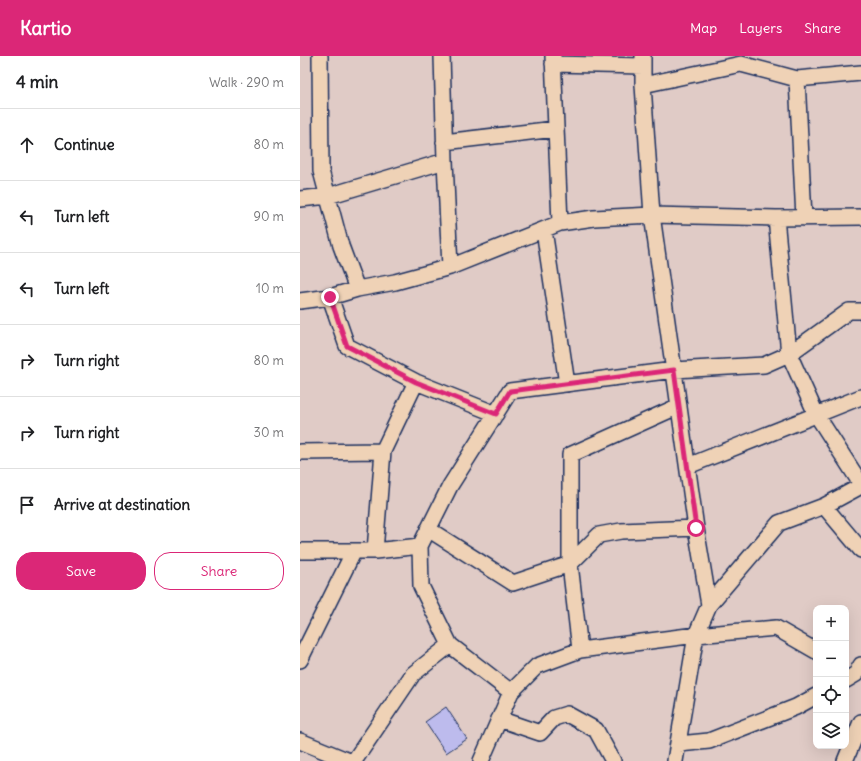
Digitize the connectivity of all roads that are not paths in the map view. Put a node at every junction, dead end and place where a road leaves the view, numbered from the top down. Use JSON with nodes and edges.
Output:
{"nodes":[{"id":1,"x":320,"y":56,"type":"edge"},
{"id":2,"x":442,"y":56,"type":"edge"},
{"id":3,"x":553,"y":60,"type":"edge"},
{"id":4,"x":643,"y":61,"type":"edge"},
{"id":5,"x":861,"y":73,"type":"edge"},
{"id":6,"x":797,"y":79,"type":"junction"},
{"id":7,"x":643,"y":85,"type":"junction"},
{"id":8,"x":555,"y":129,"type":"junction"},
{"id":9,"x":444,"y":142,"type":"junction"},
{"id":10,"x":444,"y":161,"type":"junction"},
{"id":11,"x":328,"y":196,"type":"junction"},
{"id":12,"x":300,"y":199,"type":"edge"},
{"id":13,"x":652,"y":215,"type":"junction"},
{"id":14,"x":861,"y":217,"type":"edge"},
{"id":15,"x":776,"y":218,"type":"junction"},
{"id":16,"x":804,"y":218,"type":"junction"},
{"id":17,"x":560,"y":223,"type":"junction"},
{"id":18,"x":544,"y":230,"type":"junction"},
{"id":19,"x":450,"y":268,"type":"junction"},
{"id":20,"x":357,"y":289,"type":"junction"},
{"id":21,"x":330,"y":297,"type":"junction"},
{"id":22,"x":300,"y":300,"type":"edge"},
{"id":23,"x":861,"y":311,"type":"edge"},
{"id":24,"x":789,"y":354,"type":"junction"},
{"id":25,"x":674,"y":370,"type":"junction"},
{"id":26,"x":416,"y":382,"type":"junction"},
{"id":27,"x":567,"y":384,"type":"junction"},
{"id":28,"x":861,"y":397,"type":"edge"},
{"id":29,"x":679,"y":406,"type":"junction"},
{"id":30,"x":496,"y":414,"type":"junction"},
{"id":31,"x":816,"y":414,"type":"junction"},
{"id":32,"x":383,"y":451,"type":"junction"},
{"id":33,"x":300,"y":452,"type":"edge"},
{"id":34,"x":688,"y":466,"type":"junction"},
{"id":35,"x":861,"y":485,"type":"edge"},
{"id":36,"x":824,"y":506,"type":"junction"},
{"id":37,"x":696,"y":528,"type":"junction"},
{"id":38,"x":428,"y":529,"type":"junction"},
{"id":39,"x":420,"y":546,"type":"junction"},
{"id":40,"x":861,"y":550,"type":"edge"},
{"id":41,"x":300,"y":551,"type":"edge"},
{"id":42,"x":354,"y":552,"type":"junction"},
{"id":43,"x":375,"y":552,"type":"junction"},
{"id":44,"x":570,"y":564,"type":"junction"},
{"id":45,"x":709,"y":605,"type":"junction"},
{"id":46,"x":696,"y":635,"type":"junction"},
{"id":47,"x":450,"y":645,"type":"junction"},
{"id":48,"x":813,"y":649,"type":"edge"},
{"id":49,"x":580,"y":650,"type":"junction"},
{"id":50,"x":300,"y":660,"type":"edge"},
{"id":51,"x":511,"y":692,"type":"junction"},
{"id":52,"x":813,"y":698,"type":"edge"},
{"id":53,"x":500,"y":719,"type":"junction"},
{"id":54,"x":861,"y":722,"type":"edge"},
{"id":55,"x":300,"y":741,"type":"edge"},
{"id":56,"x":679,"y":744,"type":"junction"},
{"id":57,"x":349,"y":761,"type":"edge"},
{"id":58,"x":354,"y":761,"type":"edge"},
{"id":59,"x":481,"y":761,"type":"edge"},
{"id":60,"x":613,"y":761,"type":"edge"},
{"id":61,"x":675,"y":761,"type":"edge"},
{"id":62,"x":845,"y":761,"type":"edge"}],
"edges":[{"from":1,"to":11,"type":"street"},
{"from":2,"to":9,"type":"street"},
{"from":3,"to":4,"type":"street"},
{"from":3,"to":8,"type":"street"},
{"from":4,"to":7,"type":"street"},
{"from":5,"to":6,"type":"street"},
{"from":6,"to":7,"type":"street"},
{"from":6,"to":16,"type":"street"},
{"from":7,"to":13,"type":"street"},
{"from":8,"to":9,"type":"street"},
{"from":8,"to":17,"type":"street"},
{"from":9,"to":10,"type":"street"},
{"from":10,"to":11,"type":"street"},
{"from":10,"to":19,"type":"street"},
{"from":11,"to":12,"type":"street"},
{"from":11,"to":20,"type":"street"},
{"from":13,"to":15,"type":"street"},
{"from":13,"to":17,"type":"street"},
{"from":13,"to":25,"type":"street"},
{"from":14,"to":16,"type":"street"},
{"from":15,"to":16,"type":"street"},
{"from":15,"to":24,"type":"street"},
{"from":17,"to":18,"type":"street"},
{"from":18,"to":19,"type":"street"},
{"from":18,"to":27,"type":"street"},
{"from":19,"to":20,"type":"street"},
{"from":20,"to":21,"type":"street"},
{"from":21,"to":22,"type":"street"},
{"from":21,"to":26,"type":"street"},
{"from":23,"to":24,"type":"street"},
{"from":24,"to":25,"type":"street"},
{"from":24,"to":31,"type":"street"},
{"from":25,"to":27,"type":"street"},
{"from":25,"to":29,"type":"street"},
{"from":26,"to":30,"type":"street"},
{"from":26,"to":32,"type":"street"},
{"from":27,"to":30,"type":"street"},
{"from":28,"to":31,"type":"street"},
{"from":29,"to":34,"type":"street"},
{"from":29,"to":44,"type":"street"},
{"from":30,"to":38,"type":"street"},
{"from":31,"to":34,"type":"street"},
{"from":31,"to":35,"type":"street"},
{"from":32,"to":33,"type":"street"},
{"from":32,"to":43,"type":"street"},
{"from":34,"to":37,"type":"street"},
{"from":35,"to":36,"type":"street"},
{"from":36,"to":40,"type":"street"},
{"from":36,"to":45,"type":"street"},
{"from":37,"to":44,"type":"street"},
{"from":37,"to":45,"type":"street"},
{"from":38,"to":39,"type":"street"},
{"from":38,"to":44,"type":"street"},
{"from":39,"to":43,"type":"street"},
{"from":39,"to":47,"type":"street"},
{"from":41,"to":42,"type":"street"},
{"from":42,"to":43,"type":"street"},
{"from":42,"to":50,"type":"street"},
{"from":44,"to":49,"type":"street"},
{"from":45,"to":46,"type":"street"},
{"from":46,"to":48,"type":"street"},
{"from":46,"to":49,"type":"street"},
{"from":46,"to":56,"type":"street"},
{"from":47,"to":51,"type":"street"},
{"from":47,"to":58,"type":"street"},
{"from":49,"to":51,"type":"street"},
{"from":51,"to":53,"type":"street"},
{"from":52,"to":56,"type":"street"},
{"from":53,"to":59,"type":"street"},
{"from":53,"to":60,"type":"street"},
{"from":54,"to":62,"type":"street"},
{"from":55,"to":57,"type":"street"},
{"from":56,"to":61,"type":"street"}]}
